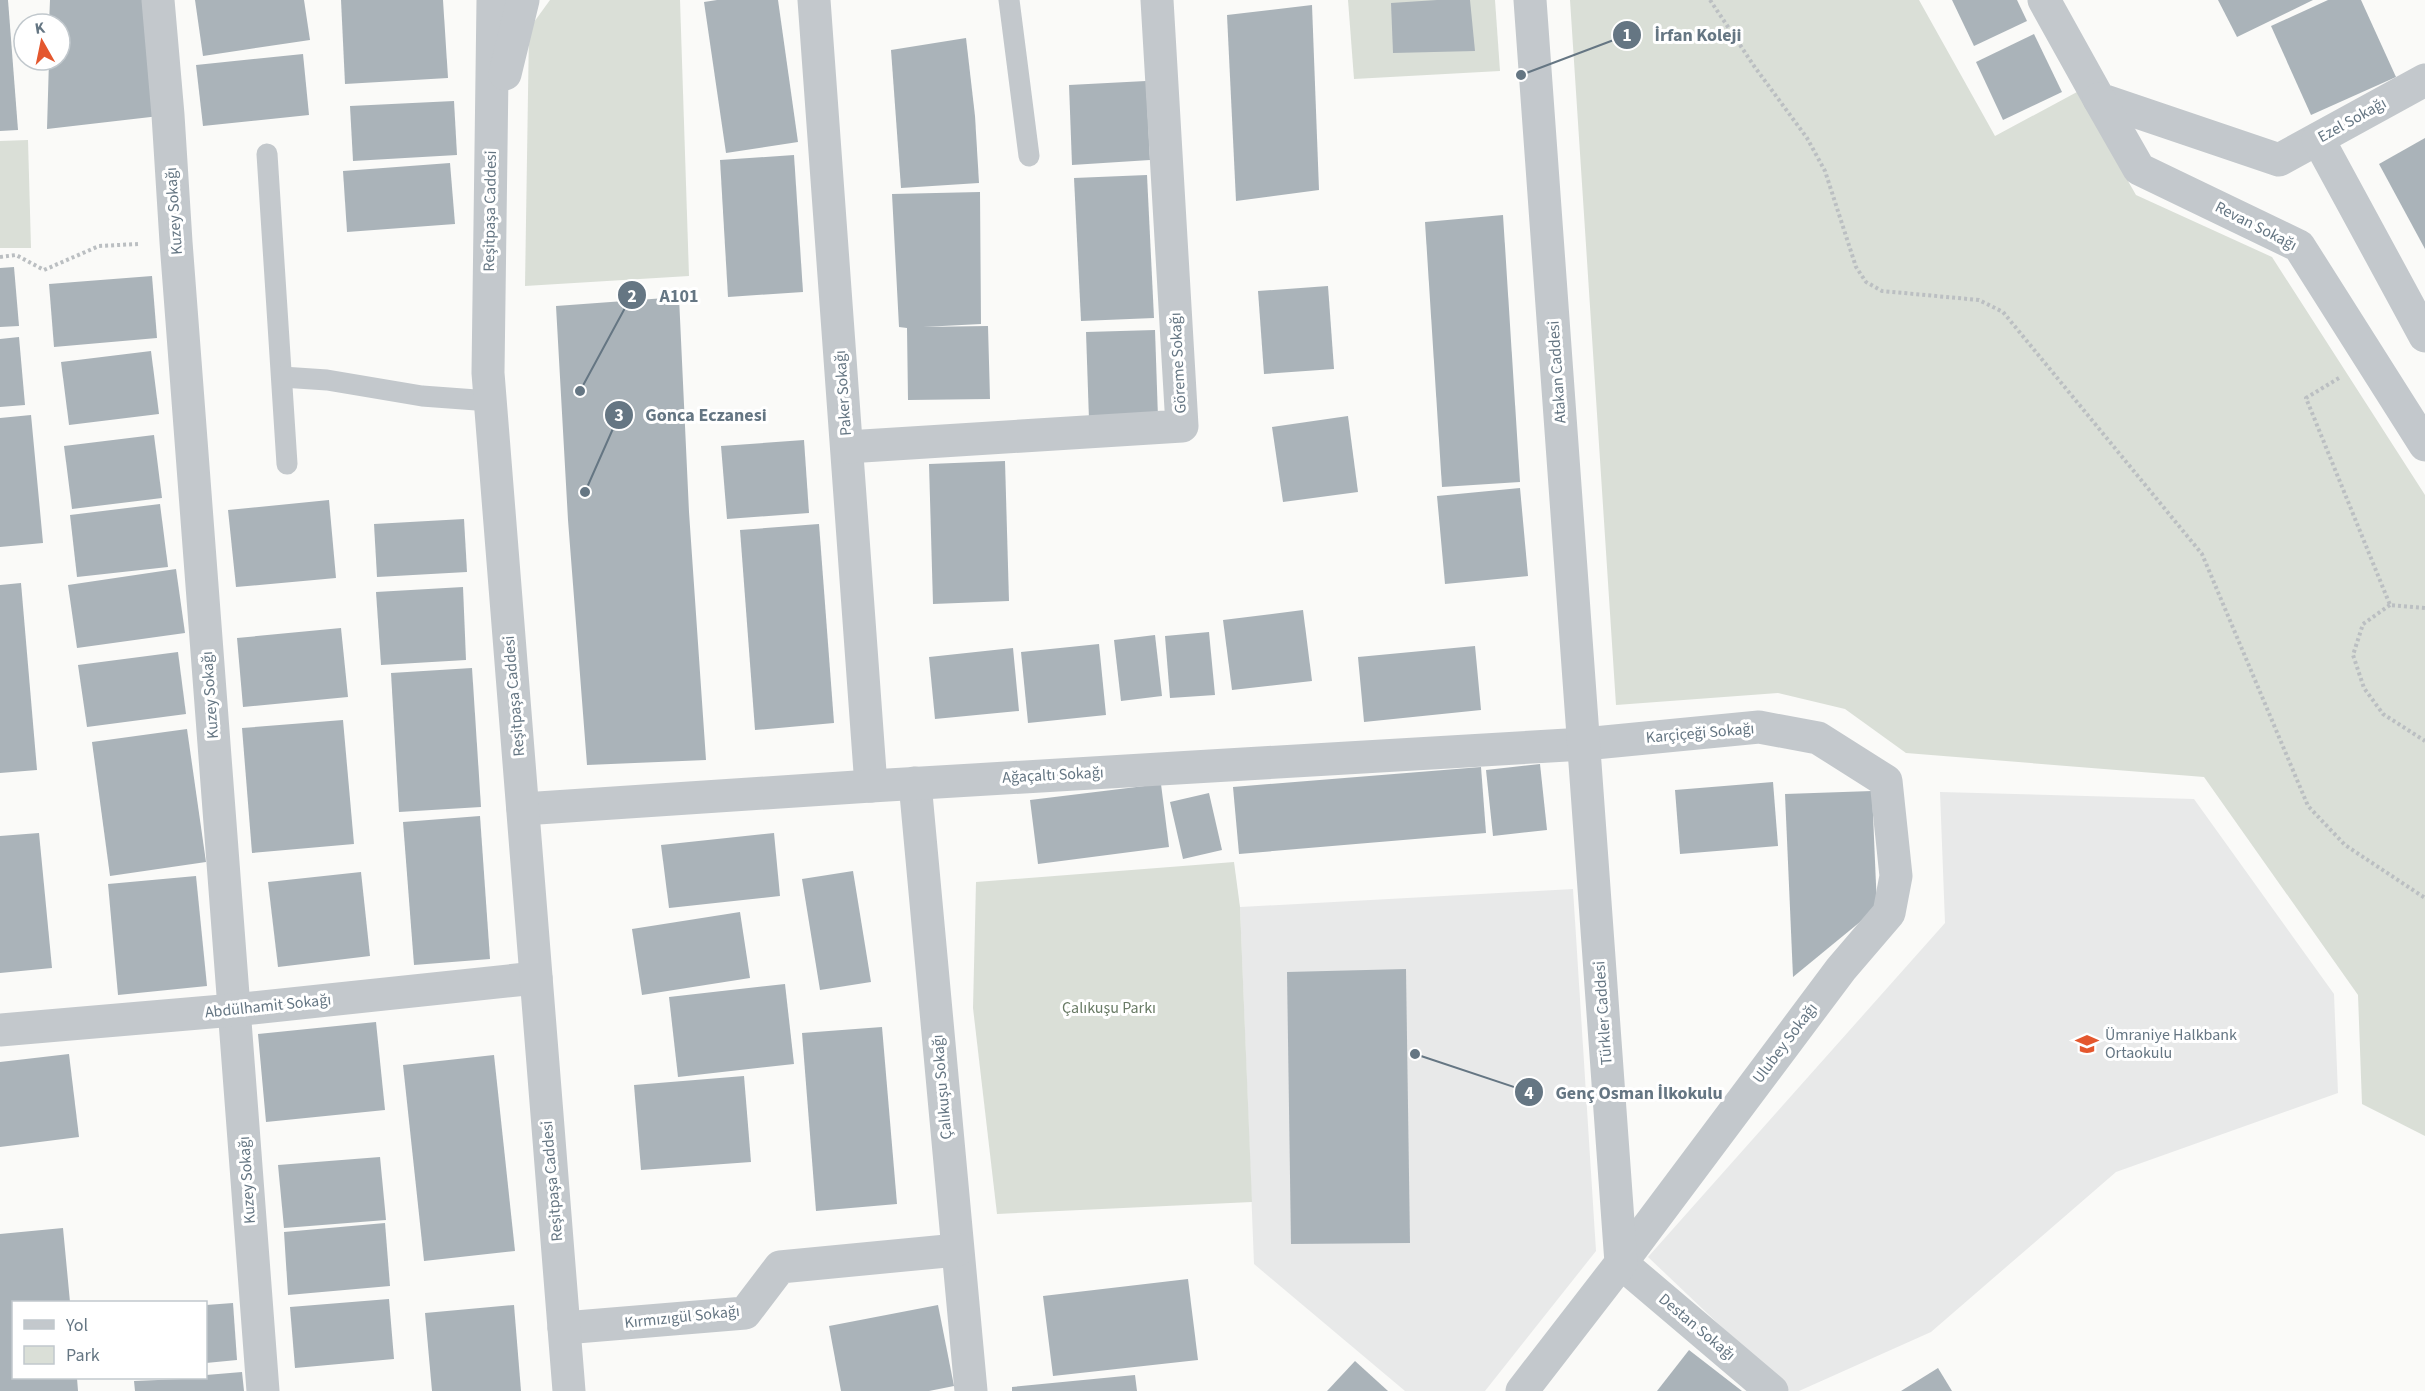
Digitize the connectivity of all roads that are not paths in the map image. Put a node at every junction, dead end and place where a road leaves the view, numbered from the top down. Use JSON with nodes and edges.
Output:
{"nodes":[{"id":1,"x":158,"y":0,"type":"edge"},
{"id":2,"x":493,"y":0,"type":"edge"},
{"id":3,"x":523,"y":0,"type":"edge"},
{"id":4,"x":814,"y":0,"type":"edge"},
{"id":5,"x":1009,"y":0,"type":"edge"},
{"id":6,"x":1157,"y":0,"type":"edge"},
{"id":7,"x":1530,"y":0,"type":"edge"},
{"id":8,"x":2044,"y":0,"type":"edge"},
{"id":9,"x":2425,"y":80,"type":"edge"},
{"id":10,"x":2099,"y":99,"type":"junction"},
{"id":11,"x":490,"y":134,"type":"junction"},
{"id":12,"x":2318,"y":139,"type":"junction"},
{"id":13,"x":267,"y":154,"type":"dead end"},
{"id":14,"x":1029,"y":156,"type":"dead end"},
{"id":15,"x":2425,"y":336,"type":"edge"},
{"id":16,"x":282,"y":377,"type":"junction"},
{"id":17,"x":490,"y":401,"type":"junction"},
{"id":18,"x":2425,"y":445,"type":"edge"},
{"id":19,"x":846,"y":447,"type":"junction"},
{"id":20,"x":287,"y":464,"type":"dead end"},
{"id":21,"x":1584,"y":744,"type":"junction"},
{"id":22,"x":915,"y":783,"type":"junction"},
{"id":23,"x":871,"y":786,"type":"junction"},
{"id":24,"x":523,"y":809,"type":"junction"},
{"id":25,"x":1889,"y":913,"type":"joint"},
{"id":26,"x":536,"y":978,"type":"junction"},
{"id":27,"x":234,"y":1010,"type":"junction"},
{"id":28,"x":0,"y":1030,"type":"edge"},
{"id":29,"x":957,"y":1250,"type":"junction"},
{"id":30,"x":1621,"y":1263,"type":"junction"},
{"id":31,"x":564,"y":1328,"type":"junction"},
{"id":32,"x":263,"y":1391,"type":"edge"},
{"id":33,"x":569,"y":1391,"type":"edge"},
{"id":34,"x":971,"y":1391,"type":"edge"},
{"id":35,"x":1521,"y":1391,"type":"edge"},
{"id":36,"x":1772,"y":1391,"type":"edge"}],
"edges":[{"from":1,"to":27,"type":"street","name":"Kuzey Sokağı"},
{"from":2,"to":11,"type":"street","name":"Reşitpaşa Caddesi"},
{"from":3,"to":11,"type":"street"},
{"from":4,"to":19,"type":"street","name":"Paker Sokağı"},
{"from":5,"to":14,"type":"lane"},
{"from":6,"to":19,"type":"street","name":"Göreme Sokağı"},
{"from":7,"to":21,"type":"street","name":"Atakan Caddesi"},
{"from":8,"to":10,"type":"street","name":"Revan Sokağı"},
{"from":9,"to":12,"type":"street","name":"Ezel Sokağı"},
{"from":10,"to":12,"type":"street","name":"Ezel Sokağı"},
{"from":10,"to":18,"type":"street","name":"Revan Sokağı"},
{"from":11,"to":17,"type":"street","name":"Reşitpaşa Caddesi"},
{"from":12,"to":15,"type":"street"},
{"from":13,"to":16,"type":"lane"},
{"from":16,"to":17,"type":"lane"},
{"from":16,"to":20,"type":"lane"},
{"from":17,"to":24,"type":"street","name":"Reşitpaşa Caddesi"},
{"from":19,"to":23,"type":"street","name":"Paker Sokağı"},
{"from":21,"to":22,"type":"street","name":"Ağaçaltı Sokağı"},
{"from":21,"to":25,"type":"street","name":"Karçiçeği Sokağı"},
{"from":21,"to":30,"type":"street","name":"Türkler Caddesi"},
{"from":22,"to":23,"type":"street","name":"Ağaçaltı Sokağı"},
{"from":22,"to":29,"type":"street","name":"Çalıkuşu Sokağı"},
{"from":23,"to":24,"type":"street","name":"Ağaçaltı Sokağı"},
{"from":24,"to":26,"type":"street","name":"Reşitpaşa Caddesi"},
{"from":25,"to":30,"type":"street","name":"Ulubey Sokağı"},
{"from":26,"to":27,"type":"street","name":"Abdülhamit Sokağı"},
{"from":26,"to":31,"type":"street","name":"Reşitpaşa Caddesi"},
{"from":27,"to":28,"type":"street","name":"Abdülhamit Sokağı"},
{"from":27,"to":32,"type":"street","name":"Kuzey Sokağı"},
{"from":29,"to":31,"type":"street","name":"Kırmızıgül Sokağı"},
{"from":29,"to":34,"type":"street","name":"Çalıkuşu Sokağı"},
{"from":30,"to":35,"type":"street"},
{"from":30,"to":36,"type":"street","name":"Destan Sokağı"},
{"from":31,"to":33,"type":"street","name":"Reşitpaşa Caddesi"}]}
